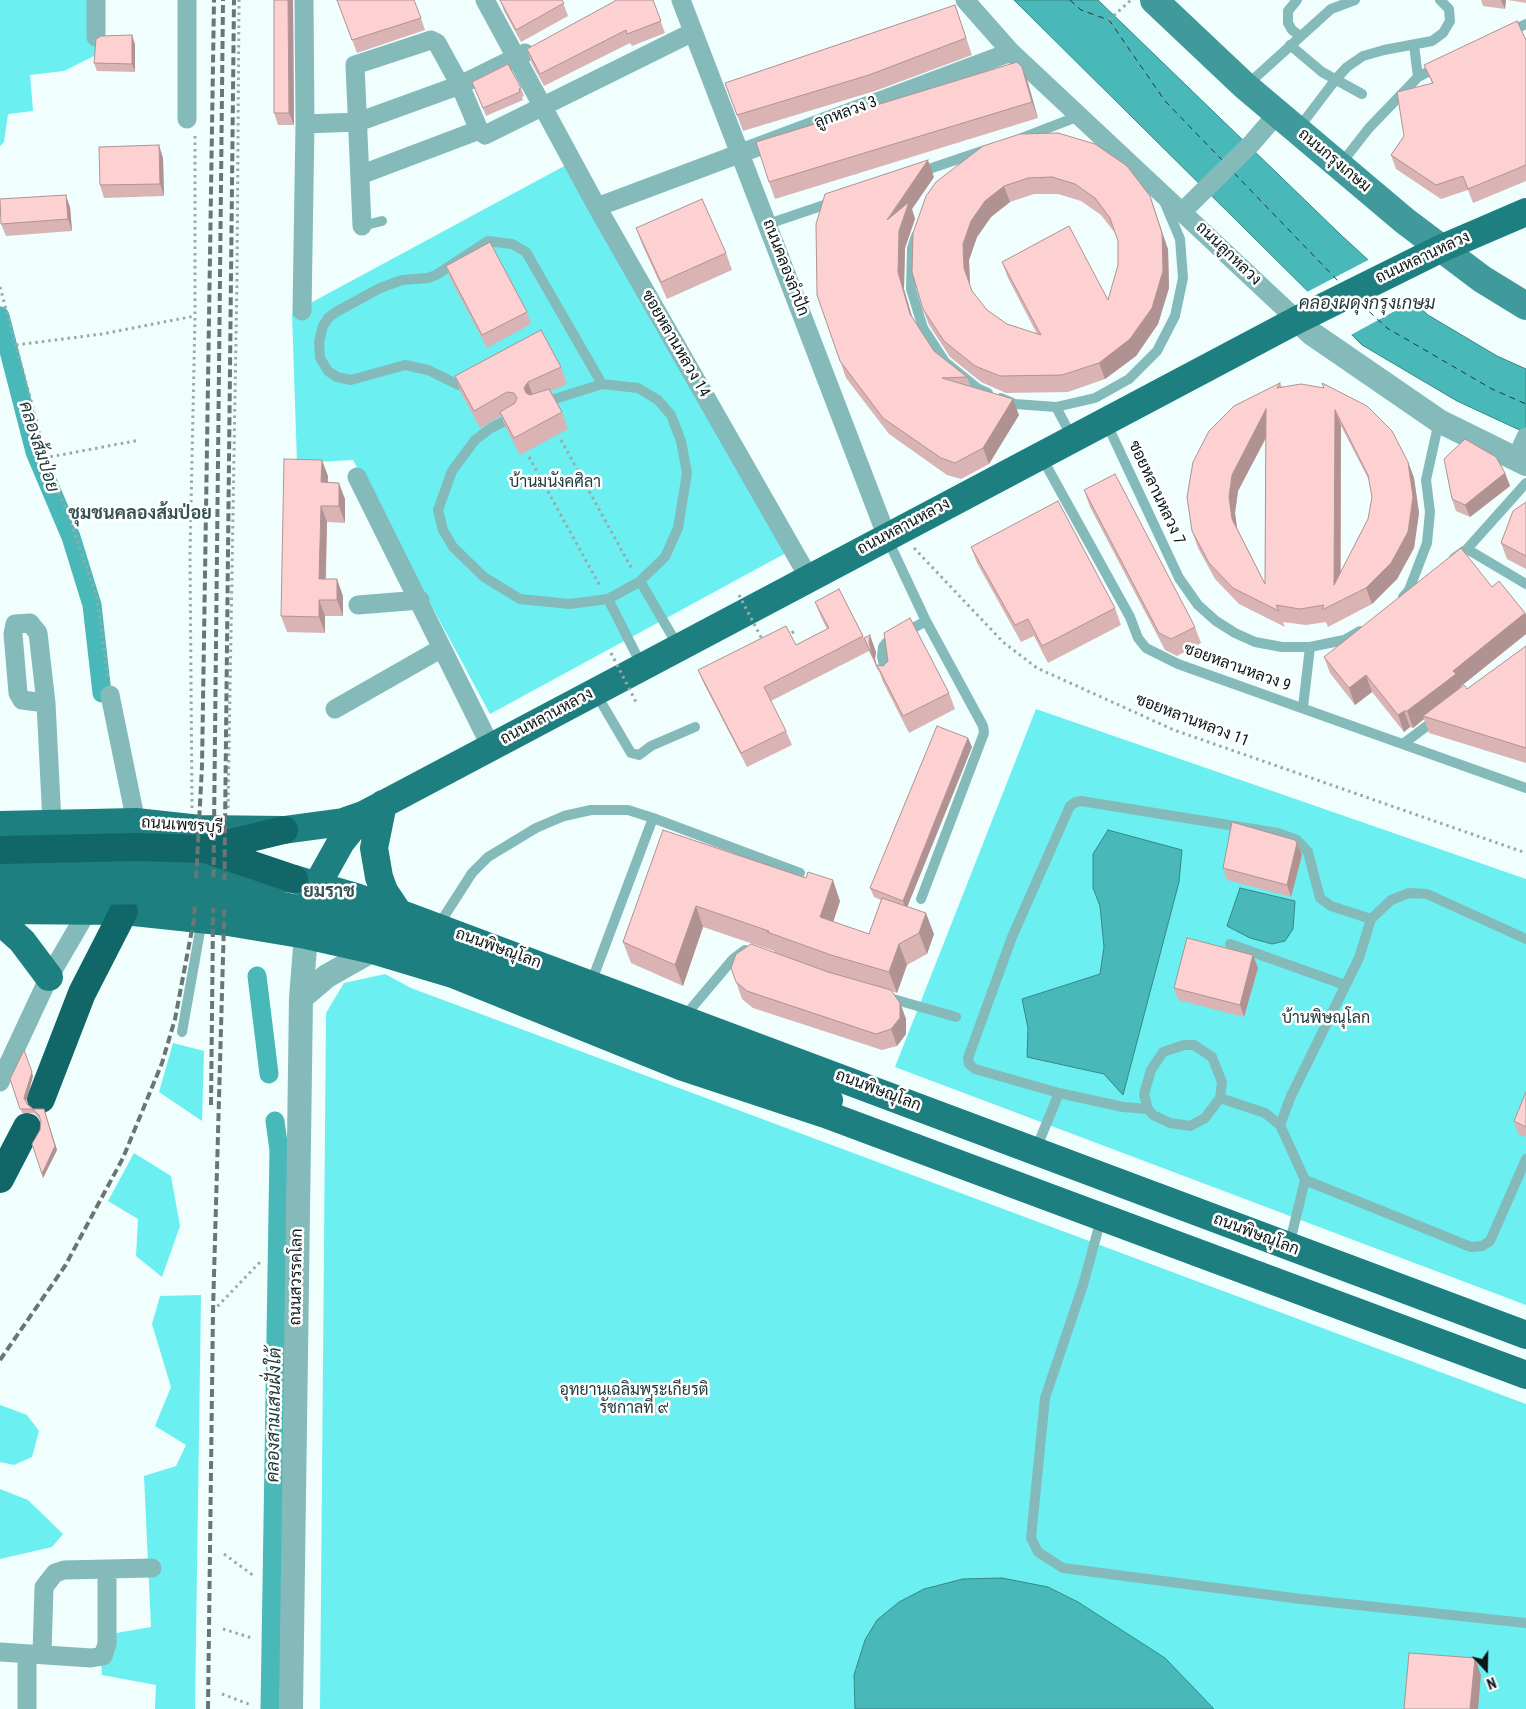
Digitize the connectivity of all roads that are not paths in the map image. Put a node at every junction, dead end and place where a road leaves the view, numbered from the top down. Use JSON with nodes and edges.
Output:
{"nodes":[{"id":1,"x":96,"y":0,"type":"edge"},
{"id":2,"x":187,"y":0,"type":"edge"},
{"id":3,"x":304,"y":0,"type":"edge"},
{"id":4,"x":485,"y":0,"type":"edge"},
{"id":5,"x":681,"y":0,"type":"edge"},
{"id":6,"x":1154,"y":0,"type":"edge"},
{"id":7,"x":1297,"y":0,"type":"edge"},
{"id":8,"x":1355,"y":0,"type":"edge"},
{"id":9,"x":1440,"y":0,"type":"edge"},
{"id":10,"x":962,"y":6,"type":"edge"},
{"id":11,"x":1526,"y":24,"type":"edge"},
{"id":12,"x":693,"y":32,"type":"junction"},
{"id":13,"x":1300,"y":35,"type":"junction"},
{"id":14,"x":1500,"y":35,"type":"edge"},
{"id":15,"x":96,"y":37,"type":"edge"},
{"id":16,"x":541,"y":44,"type":"edge"},
{"id":17,"x":1290,"y":45,"type":"junction"},
{"id":18,"x":1414,"y":45,"type":"junction"},
{"id":19,"x":1011,"y":52,"type":"junction"},
{"id":20,"x":516,"y":58,"type":"junction"},
{"id":21,"x":1450,"y":59,"type":"edge"},
{"id":22,"x":1418,"y":78,"type":"junction"},
{"id":23,"x":1336,"y":79,"type":"junction"},
{"id":24,"x":460,"y":85,"type":"junction"},
{"id":25,"x":736,"y":86,"type":"edge"},
{"id":26,"x":1245,"y":86,"type":"junction"},
{"id":27,"x":718,"y":92,"type":"junction"},
{"id":28,"x":1362,"y":94,"type":"dead end"},
{"id":29,"x":544,"y":108,"type":"junction"},
{"id":30,"x":1079,"y":116,"type":"junction"},
{"id":31,"x":191,"y":122,"type":"road end"},
{"id":32,"x":358,"y":122,"type":"junction"},
{"id":33,"x":1287,"y":122,"type":"junction"},
{"id":34,"x":305,"y":124,"type":"junction"},
{"id":35,"x":479,"y":130,"type":"junction"},
{"id":36,"x":1057,"y":136,"type":"edge"},
{"id":37,"x":1090,"y":143,"type":"edge"},
{"id":38,"x":999,"y":146,"type":"edge"},
{"id":39,"x":983,"y":151,"type":"junction"},
{"id":40,"x":740,"y":152,"type":"junction"},
{"id":41,"x":1340,"y":165,"type":"junction"},
{"id":42,"x":956,"y":171,"type":"edge"},
{"id":43,"x":1141,"y":172,"type":"junction"},
{"id":44,"x":360,"y":175,"type":"junction"},
{"id":45,"x":908,"y":176,"type":"edge"},
{"id":46,"x":843,"y":199,"type":"edge"},
{"id":47,"x":1190,"y":206,"type":"junction"},
{"id":48,"x":597,"y":207,"type":"junction"},
{"id":49,"x":1526,"y":212,"type":"edge"},
{"id":50,"x":382,"y":221,"type":"dead end"},
{"id":51,"x":768,"y":224,"type":"junction"},
{"id":52,"x":920,"y":224,"type":"edge"},
{"id":53,"x":362,"y":226,"type":"joint"},
{"id":54,"x":1440,"y":249,"type":"junction"},
{"id":55,"x":1526,"y":306,"type":"edge"},
{"id":56,"x":302,"y":311,"type":"dead end"},
{"id":57,"x":1307,"y":314,"type":"junction"},
{"id":58,"x":602,"y":384,"type":"junction"},
{"id":59,"x":459,"y":385,"type":"edge"},
{"id":60,"x":538,"y":405,"type":"edge"},
{"id":61,"x":1056,"y":407,"type":"junction"},
{"id":62,"x":516,"y":415,"type":"edge"},
{"id":63,"x":1106,"y":421,"type":"junction"},
{"id":64,"x":1439,"y":421,"type":"junction"},
{"id":65,"x":1072,"y":438,"type":"junction"},
{"id":66,"x":1523,"y":450,"type":"edge"},
{"id":67,"x":1040,"y":456,"type":"junction"},
{"id":68,"x":357,"y":477,"type":"dead end"},
{"id":69,"x":1526,"y":483,"type":"edge"},
{"id":70,"x":892,"y":534,"type":"junction"},
{"id":71,"x":1467,"y":549,"type":"junction"},
{"id":72,"x":1446,"y":564,"type":"edge"},
{"id":73,"x":809,"y":578,"type":"junction"},
{"id":74,"x":1424,"y":580,"type":"edge"},
{"id":75,"x":639,"y":582,"type":"junction"},
{"id":76,"x":1526,"y":584,"type":"edge"},
{"id":77,"x":1409,"y":590,"type":"junction"},
{"id":78,"x":607,"y":598,"type":"junction"},
{"id":79,"x":420,"y":600,"type":"junction"},
{"id":80,"x":1396,"y":604,"type":"edge"},
{"id":81,"x":358,"y":605,"type":"dead end"},
{"id":82,"x":926,"y":621,"type":"junction"},
{"id":83,"x":1369,"y":627,"type":"edge"},
{"id":84,"x":678,"y":647,"type":"junction"},
{"id":85,"x":442,"y":648,"type":"junction"},
{"id":86,"x":1310,"y":648,"type":"junction"},
{"id":87,"x":642,"y":666,"type":"junction"},
{"id":88,"x":887,"y":676,"type":"edge"},
{"id":89,"x":594,"y":692,"type":"junction"},
{"id":90,"x":110,"y":695,"type":"road end"},
{"id":91,"x":46,"y":703,"type":"dead end"},
{"id":92,"x":1303,"y":707,"type":"junction"},
{"id":93,"x":335,"y":709,"type":"dead end"},
{"id":94,"x":1441,"y":714,"type":"edge"},
{"id":95,"x":695,"y":728,"type":"dead end"},
{"id":96,"x":1403,"y":744,"type":"junction"},
{"id":97,"x":491,"y":747,"type":"junction"},
{"id":98,"x":1526,"y":788,"type":"edge"},
{"id":99,"x":373,"y":810,"type":"junction"},
{"id":100,"x":653,"y":818,"type":"junction"},
{"id":101,"x":136,"y":822,"type":"junction"},
{"id":102,"x":52,"y":823,"type":"junction"},
{"id":103,"x":0,"y":824,"type":"edge"},
{"id":104,"x":284,"y":830,"type":"junction"},
{"id":105,"x":199,"y":838,"type":"junction"},
{"id":106,"x":0,"y":850,"type":"edge"},
{"id":107,"x":0,"y":869,"type":"edge"},
{"id":108,"x":124,"y":869,"type":"junction"},
{"id":109,"x":800,"y":873,"type":"dead end"},
{"id":110,"x":306,"y":882,"type":"junction"},
{"id":111,"x":0,"y":892,"type":"edge"},
{"id":112,"x":921,"y":899,"type":"dead end"},
{"id":113,"x":0,"y":910,"type":"edge"},
{"id":114,"x":124,"y":911,"type":"junction"},
{"id":115,"x":87,"y":912,"type":"junction"},
{"id":116,"x":398,"y":912,"type":"junction"},
{"id":117,"x":1371,"y":919,"type":"junction"},
{"id":118,"x":0,"y":921,"type":"edge"},
{"id":119,"x":218,"y":921,"type":"junction"},
{"id":120,"x":438,"y":926,"type":"junction"},
{"id":121,"x":306,"y":935,"type":"junction"},
{"id":122,"x":1526,"y":939,"type":"edge"},
{"id":123,"x":1230,"y":944,"type":"dead end"},
{"id":124,"x":373,"y":950,"type":"junction"},
{"id":125,"x":752,"y":950,"type":"edge"},
{"id":126,"x":49,"y":977,"type":"junction"},
{"id":127,"x":591,"y":983,"type":"junction"},
{"id":128,"x":1345,"y":985,"type":"junction"},
{"id":129,"x":873,"y":993,"type":"edge"},
{"id":130,"x":301,"y":998,"type":"junction"},
{"id":131,"x":684,"y":1018,"type":"junction"},
{"id":132,"x":956,"y":1018,"type":"dead end"},
{"id":133,"x":182,"y":1032,"type":"dead end"},
{"id":134,"x":0,"y":1082,"type":"edge"},
{"id":135,"x":1059,"y":1093,"type":"junction"},
{"id":136,"x":1220,"y":1098,"type":"junction"},
{"id":137,"x":41,"y":1099,"type":"dead end"},
{"id":138,"x":1148,"y":1108,"type":"junction"},
{"id":139,"x":1280,"y":1125,"type":"junction"},
{"id":140,"x":27,"y":1127,"type":"dead end"},
{"id":141,"x":1035,"y":1151,"type":"junction"},
{"id":142,"x":1526,"y":1159,"type":"edge"},
{"id":143,"x":0,"y":1179,"type":"edge"},
{"id":144,"x":1305,"y":1180,"type":"junction"},
{"id":145,"x":1025,"y":1190,"type":"junction"},
{"id":146,"x":1102,"y":1218,"type":"junction"},
{"id":147,"x":1289,"y":1247,"type":"junction"},
{"id":148,"x":1526,"y":1334,"type":"edge"},
{"id":149,"x":1526,"y":1375,"type":"edge"},
{"id":150,"x":152,"y":1568,"type":"dead end"},
{"id":151,"x":107,"y":1570,"type":"junction"},
{"id":152,"x":1526,"y":1623,"type":"edge"},
{"id":153,"x":0,"y":1652,"type":"edge"},
{"id":154,"x":34,"y":1654,"type":"junction"},
{"id":155,"x":27,"y":1709,"type":"edge"},
{"id":156,"x":291,"y":1709,"type":"edge"}],
"edges":[{"from":1,"to":15,"type":"street"},
{"from":2,"to":31,"type":"street"},
{"from":3,"to":34,"type":"street"},
{"from":4,"to":20,"type":"street","name":"ซอยหลานหลวง 14"},
{"from":5,"to":12,"type":"street","name":"ถนนคลองลำปัก"},
{"from":6,"to":26,"type":"main road","name":"ถนนกรุงเกษม"},
{"from":7,"to":13,"type":"lane"},
{"from":8,"to":13,"type":"lane"},
{"from":9,"to":18,"type":"lane"},
{"from":10,"to":19,"type":"street","name":"ถนนลูกหลวง"},
{"from":11,"to":14,"type":"lane"},
{"from":12,"to":27,"type":"street","name":"ถนนคลองลำปัก"},
{"from":12,"to":29,"type":"street"},
{"from":13,"to":17,"type":"lane"},
{"from":16,"to":20,"type":"street"},
{"from":17,"to":23,"type":"lane"},
{"from":17,"to":26,"type":"lane"},
{"from":18,"to":22,"type":"lane"},
{"from":18,"to":23,"type":"lane"},
{"from":19,"to":30,"type":"street","name":"ถนนลูกหลวง"},
{"from":19,"to":40,"type":"street","name":"ลูกหลวง 3"},
{"from":20,"to":24,"type":"street"},
{"from":20,"to":29,"type":"street","name":"ซอยหลานหลวง 14"},
{"from":21,"to":22,"type":"lane"},
{"from":22,"to":41,"type":"lane"},
{"from":23,"to":28,"type":"lane"},
{"from":23,"to":33,"type":"lane"},
{"from":24,"to":32,"type":"street"},
{"from":24,"to":32,"type":"street"},
{"from":24,"to":35,"type":"street"},
{"from":25,"to":27,"type":"street"},
{"from":26,"to":33,"type":"main road","name":"ถนนกรุงเกษม"},
{"from":27,"to":40,"type":"street","name":"ถนนคลองลำปัก"},
{"from":29,"to":35,"type":"street"},
{"from":29,"to":48,"type":"street","name":"ซอยหลานหลวง 14"},
{"from":30,"to":36,"type":"lane"},
{"from":30,"to":43,"type":"street","name":"ถนนลูกหลวง"},
{"from":32,"to":34,"type":"street"},
{"from":32,"to":44,"type":"street"},
{"from":33,"to":41,"type":"main road","name":"ถนนกรุงเกษม"},
{"from":33,"to":47,"type":"street"},
{"from":34,"to":56,"type":"street"},
{"from":35,"to":44,"type":"street"},
{"from":37,"to":43,"type":"lane"},
{"from":38,"to":39,"type":"lane"},
{"from":39,"to":42,"type":"lane"},
{"from":39,"to":45,"type":"lane"},
{"from":40,"to":48,"type":"street","name":"ลูกหลวง 3"},
{"from":40,"to":51,"type":"street","name":"ถนนคลองลำปัก"},
{"from":41,"to":54,"type":"main road","name":"ถนนกรุงเกษม"},
{"from":43,"to":47,"type":"street","name":"ถนนลูกหลวง"},
{"from":43,"to":61,"type":"lane"},
{"from":44,"to":53,"type":"street"},
{"from":46,"to":51,"type":"lane"},
{"from":47,"to":57,"type":"street","name":"ถนนลูกหลวง"},
{"from":48,"to":73,"type":"street","name":"ซอยหลานหลวง 14"},
{"from":49,"to":54,"type":"main road","name":"ถนนหลานหลวง"},
{"from":50,"to":53,"type":"lane"},
{"from":51,"to":70,"type":"street","name":"ถนนคลองลำปัก"},
{"from":52,"to":61,"type":"lane"},
{"from":54,"to":55,"type":"main road","name":"ถนนกรุงเกษม"},
{"from":54,"to":57,"type":"main road","name":"ถนนหลานหลวง"},
{"from":57,"to":63,"type":"main road","name":"ถนนหลานหลวง"},
{"from":57,"to":64,"type":"street","name":"ถนนลูกหลวง"},
{"from":58,"to":59,"type":"lane"},
{"from":58,"to":60,"type":"lane"},
{"from":58,"to":75,"type":"lane"},
{"from":61,"to":65,"type":"lane"},
{"from":62,"to":78,"type":"lane"},
{"from":63,"to":65,"type":"main road","name":"ถนนหลานหลวง"},
{"from":63,"to":86,"type":"lane","name":"ซอยหลานหลวง 7"},
{"from":64,"to":66,"type":"street","name":"ถนนลูกหลวง"},
{"from":64,"to":77,"type":"lane"},
{"from":65,"to":67,"type":"main road","name":"ถนนหลานหลวง"},
{"from":67,"to":70,"type":"main road","name":"ถนนหลานหลวง"},
{"from":67,"to":92,"type":"lane","name":"ซอยหลานหลวง 9"},
{"from":68,"to":79,"type":"street"},
{"from":69,"to":71,"type":"lane"},
{"from":70,"to":73,"type":"main road","name":"ถนนหลานหลวง"},
{"from":70,"to":82,"type":"lane"},
{"from":71,"to":72,"type":"lane"},
{"from":71,"to":76,"type":"lane"},
{"from":73,"to":84,"type":"main road","name":"ถนนหลานหลวง"},
{"from":74,"to":77,"type":"lane"},
{"from":75,"to":78,"type":"lane"},
{"from":75,"to":84,"type":"lane"},
{"from":77,"to":80,"type":"lane"},
{"from":78,"to":87,"type":"lane"},
{"from":79,"to":81,"type":"street"},
{"from":79,"to":85,"type":"street"},
{"from":82,"to":88,"type":"lane"},
{"from":82,"to":112,"type":"lane"},
{"from":83,"to":86,"type":"lane","name":"ซอยหลานหลวง 7"},
{"from":84,"to":87,"type":"main road","name":"ถนนหลานหลวง"},
{"from":85,"to":93,"type":"street"},
{"from":85,"to":97,"type":"street"},
{"from":86,"to":92,"type":"lane"},
{"from":87,"to":89,"type":"main road","name":"ถนนหลานหลวง"},
{"from":89,"to":95,"type":"lane"},
{"from":89,"to":97,"type":"main road","name":"ถนนหลานหลวง"},
{"from":90,"to":101,"type":"street"},
{"from":91,"to":102,"type":"street"},
{"from":92,"to":96,"type":"lane","name":"ซอยหลานหลวง 9"},
{"from":94,"to":96,"type":"lane"},
{"from":96,"to":98,"type":"lane","name":"ซอยหลานหลวง 9"},
{"from":97,"to":99,"type":"main road","name":"ถนนหลานหลวง"},
{"from":99,"to":104,"type":"main road","name":"ถนนเพชรบุรี"},
{"from":99,"to":110,"type":"main road","name":"ถนนหลานหลวง"},
{"from":99,"to":116,"type":"main road"},
{"from":100,"to":109,"type":"lane"},
{"from":100,"to":120,"type":"lane"},
{"from":100,"to":127,"type":"lane"},
{"from":101,"to":102,"type":"main road","name":"ถนนเพชรบุรี"},
{"from":101,"to":105,"type":"main road","name":"ถนนเพชรบุรี"},
{"from":102,"to":103,"type":"main road","name":"ถนนเพชรบุรี"},
{"from":104,"to":105,"type":"highway"},
{"from":104,"to":105,"type":"main road","name":"ถนนเพชรบุรี"},
{"from":105,"to":106,"type":"highway"},
{"from":105,"to":110,"type":"highway"},
{"from":107,"to":108,"type":"main road"},
{"from":108,"to":110,"type":"main road","name":"ถนนพิษณุโลก"},
{"from":108,"to":114,"type":"main road"},
{"from":110,"to":116,"type":"main road","name":"ถนนพิษณุโลก"},
{"from":110,"to":119,"type":"main road"},
{"from":110,"to":121,"type":"main road","name":"ถนนหลานหลวง"},
{"from":111,"to":145,"type":"main road","bridge":true},
{"from":113,"to":115,"type":"main road"},
{"from":114,"to":115,"type":"main road"},
{"from":114,"to":119,"type":"main road"},
{"from":114,"to":137,"type":"highway"},
{"from":115,"to":126,"type":"street"},
{"from":116,"to":120,"type":"main road","name":"ถนนพิษณุโลก"},
{"from":117,"to":122,"type":"lane"},
{"from":117,"to":128,"type":"lane"},
{"from":117,"to":135,"type":"lane"},
{"from":118,"to":126,"type":"main road"},
{"from":119,"to":121,"type":"main road"},
{"from":119,"to":133,"type":"lane"},
{"from":120,"to":127,"type":"main road","name":"ถนนพิษณุโลก"},
{"from":121,"to":124,"type":"main road"},
{"from":121,"to":130,"type":"street","name":"ถนนสวรรคโลก"},
{"from":123,"to":128,"type":"lane"},
{"from":124,"to":130,"type":"street"},
{"from":124,"to":145,"type":"main road"},
{"from":125,"to":131,"type":"lane"},
{"from":126,"to":134,"type":"street"},
{"from":127,"to":131,"type":"main road","name":"ถนนพิษณุโลก"},
{"from":128,"to":139,"type":"lane"},
{"from":129,"to":132,"type":"lane"},
{"from":130,"to":156,"type":"street","name":"ถนนสวรรคโลก"},
{"from":131,"to":141,"type":"main road","name":"ถนนพิษณุโลก"},
{"from":135,"to":138,"type":"lane"},
{"from":135,"to":141,"type":"lane"},
{"from":136,"to":138,"type":"lane"},
{"from":136,"to":138,"type":"lane"},
{"from":136,"to":139,"type":"lane"},
{"from":139,"to":144,"type":"lane"},
{"from":140,"to":143,"type":"highway"},
{"from":141,"to":147,"type":"main road","name":"ถนนพิษณุโลก"},
{"from":142,"to":144,"type":"lane"},
{"from":144,"to":147,"type":"lane"},
{"from":145,"to":146,"type":"main road"},
{"from":146,"to":149,"type":"main road"},
{"from":146,"to":152,"type":"lane"},
{"from":147,"to":148,"type":"main road","name":"ถนนพิษณุโลก"},
{"from":150,"to":151,"type":"street"},
{"from":151,"to":154,"type":"street"},
{"from":151,"to":154,"type":"street"},
{"from":153,"to":154,"type":"street"},
{"from":154,"to":155,"type":"street"}]}
